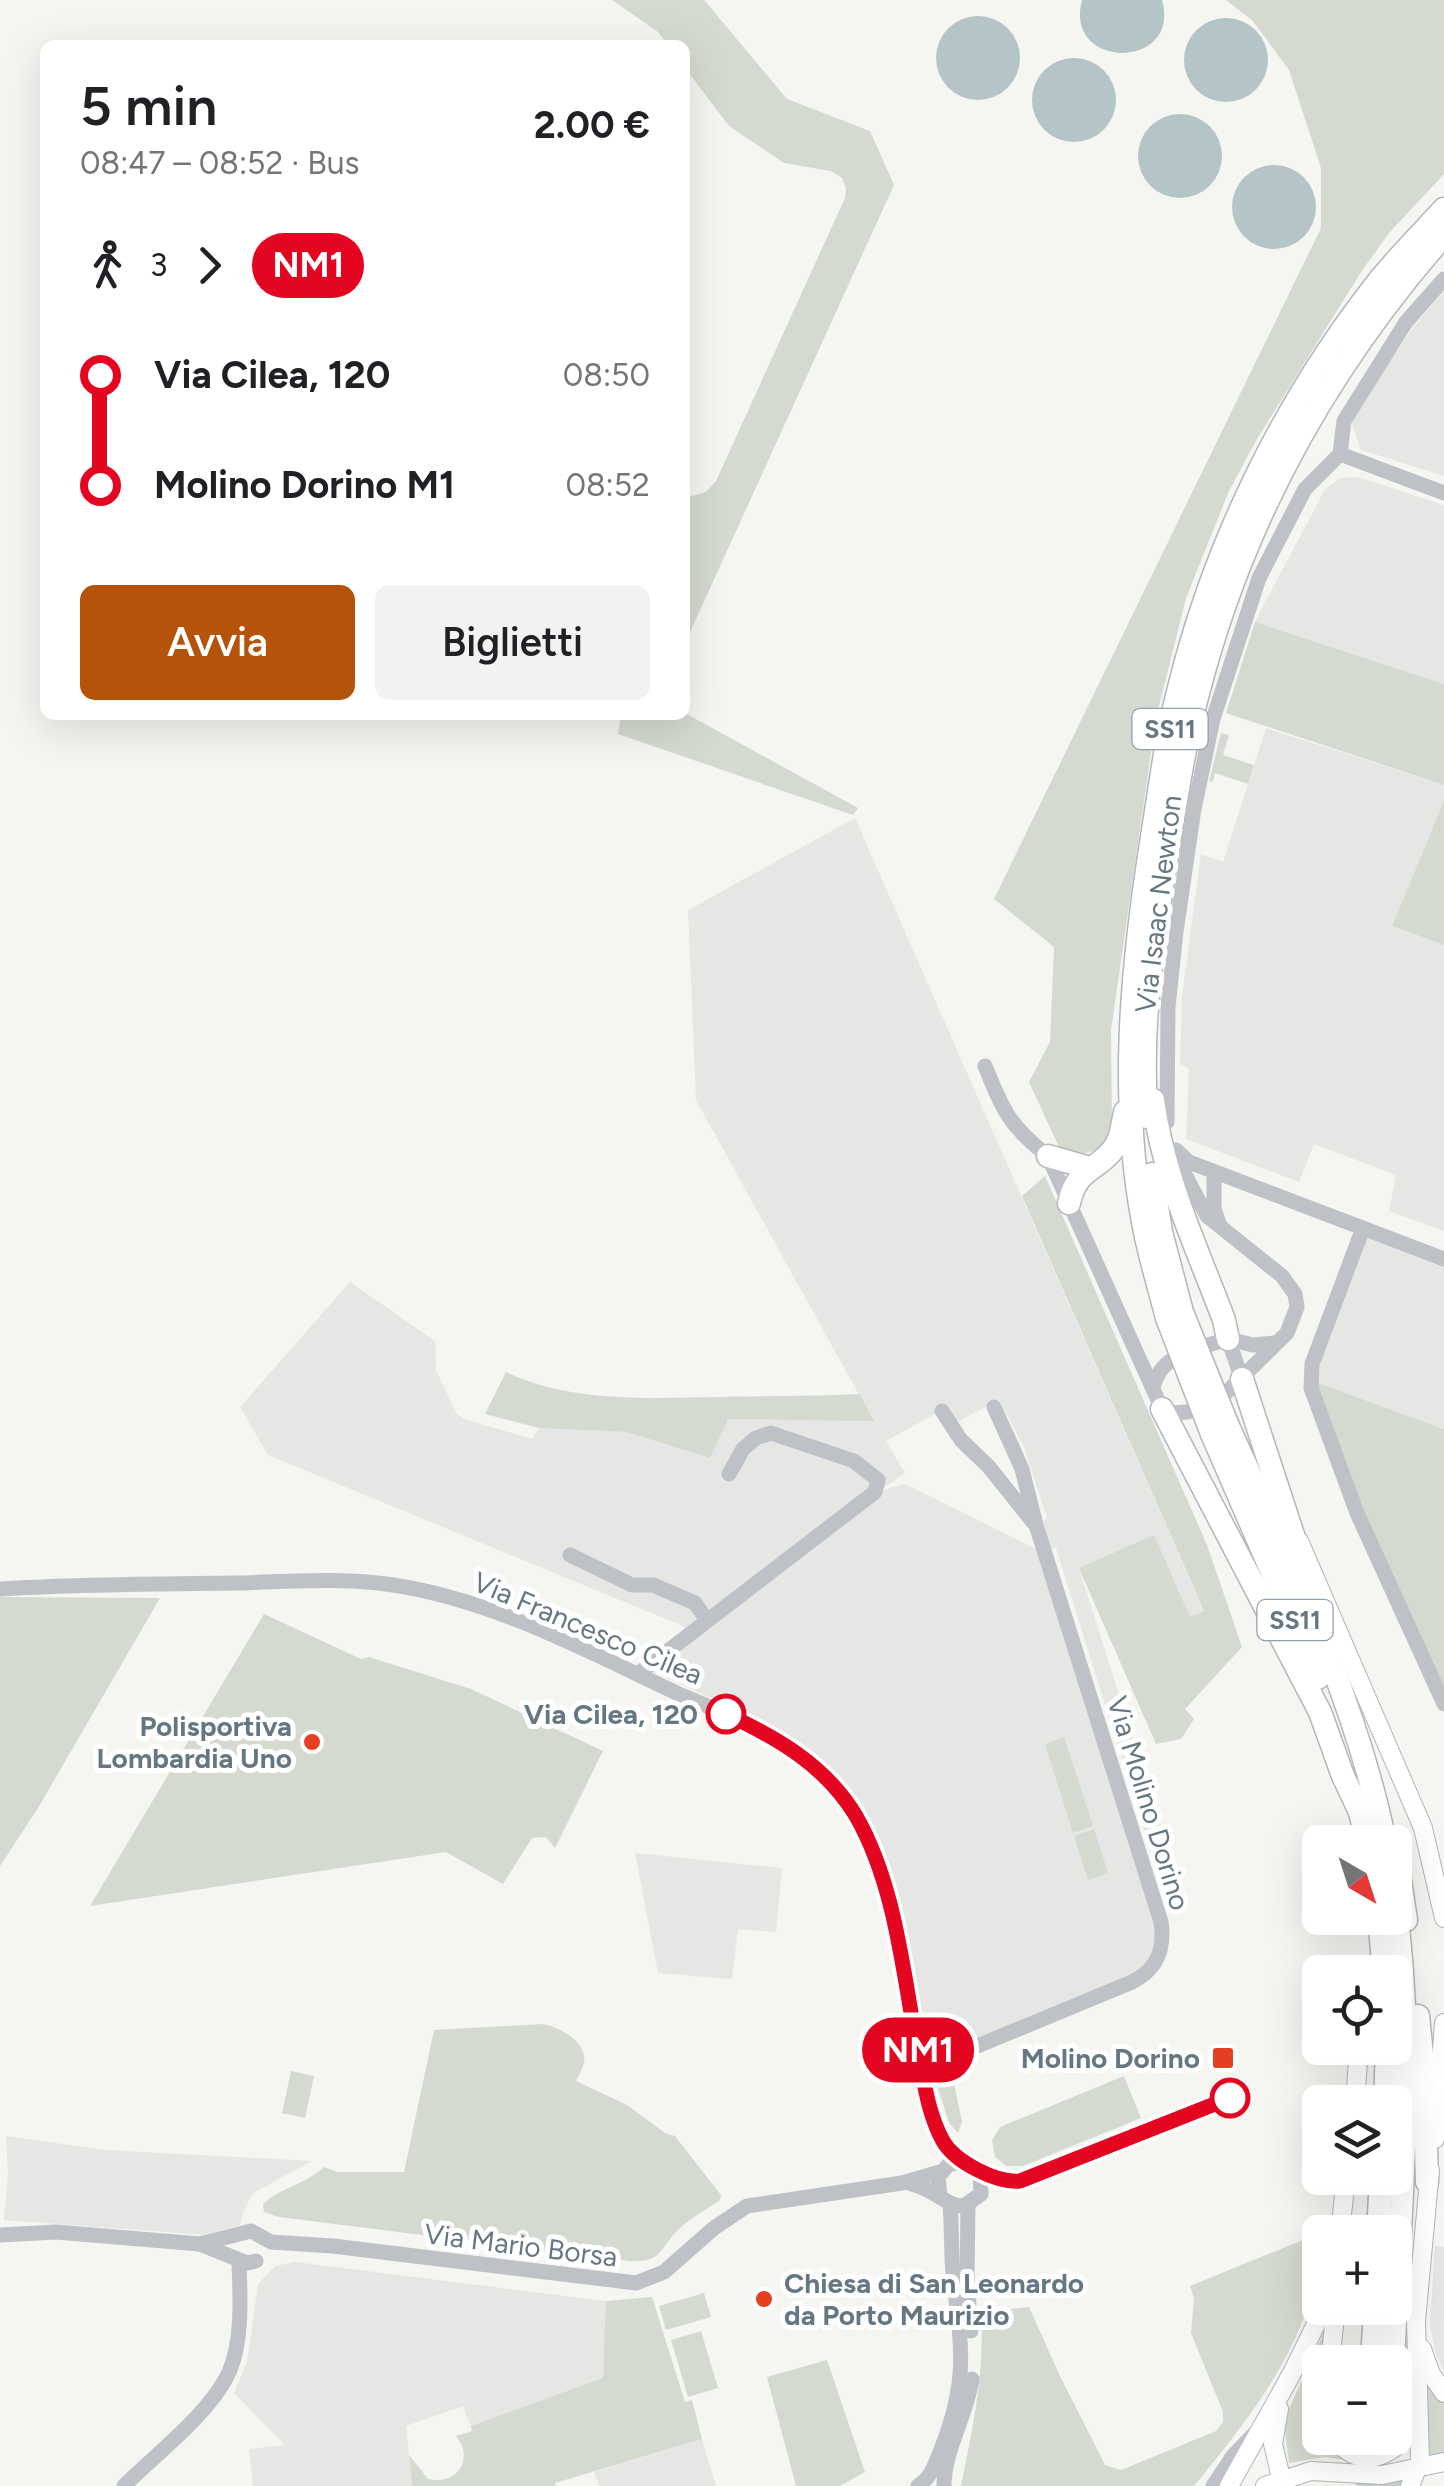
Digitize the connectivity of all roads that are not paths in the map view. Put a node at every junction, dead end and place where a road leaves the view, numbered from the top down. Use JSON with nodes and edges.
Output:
{"nodes":[{"id":1,"x":1444,"y":209,"type":"edge"},
{"id":2,"x":1444,"y":235,"type":"edge"},
{"id":3,"x":1444,"y":278,"type":"edge"},
{"id":4,"x":1340,"y":454,"type":"junction"},
{"id":5,"x":1444,"y":493,"type":"edge"},
{"id":6,"x":1146,"y":1042,"type":"junction"},
{"id":7,"x":984,"y":1066,"type":"dead end"},
{"id":8,"x":1130,"y":1084,"type":"junction"},
{"id":9,"x":1171,"y":1144,"type":"junction"},
{"id":10,"x":1048,"y":1156,"type":"junction"},
{"id":11,"x":1090,"y":1168,"type":"junction"},
{"id":12,"x":1211,"y":1171,"type":"junction"},
{"id":13,"x":1249,"y":1184,"type":"junction"},
{"id":14,"x":1069,"y":1202,"type":"junction"},
{"id":15,"x":1207,"y":1208,"type":"junction"},
{"id":16,"x":1363,"y":1228,"type":"junction"},
{"id":17,"x":1444,"y":1259,"type":"edge"},
{"id":18,"x":1175,"y":1315,"type":"junction"},
{"id":19,"x":1228,"y":1339,"type":"junction"},
{"id":20,"x":1133,"y":1343,"type":"junction"},
{"id":21,"x":1274,"y":1343,"type":"junction"},
{"id":22,"x":1170,"y":1360,"type":"junction"},
{"id":23,"x":1242,"y":1379,"type":"junction"},
{"id":24,"x":1157,"y":1399,"type":"junction"},
{"id":25,"x":994,"y":1407,"type":"dead end"},
{"id":26,"x":942,"y":1411,"type":"dead end"},
{"id":27,"x":1220,"y":1430,"type":"junction"},
{"id":28,"x":1014,"y":1452,"type":"junction"},
{"id":29,"x":990,"y":1467,"type":"junction"},
{"id":30,"x":729,"y":1474,"type":"dead end"},
{"id":31,"x":1286,"y":1512,"type":"junction"},
{"id":32,"x":1036,"y":1525,"type":"junction"},
{"id":33,"x":570,"y":1555,"type":"dead end"},
{"id":34,"x":0,"y":1580,"type":"edge"},
{"id":35,"x":49,"y":1586,"type":"junction"},
{"id":36,"x":0,"y":1589,"type":"edge"},
{"id":37,"x":706,"y":1620,"type":"junction"},
{"id":38,"x":638,"y":1674,"type":"junction"},
{"id":39,"x":1444,"y":1704,"type":"edge"},
{"id":40,"x":1363,"y":1756,"type":"junction"},
{"id":41,"x":1373,"y":1792,"type":"junction"},
{"id":42,"x":1360,"y":1812,"type":"junction"},
{"id":43,"x":1363,"y":1825,"type":"edge"},
{"id":44,"x":1381,"y":1825,"type":"edge"},
{"id":45,"x":1387,"y":1825,"type":"edge"},
{"id":46,"x":1444,"y":1918,"type":"edge"},
{"id":47,"x":1398,"y":1935,"type":"edge"},
{"id":48,"x":1407,"y":1935,"type":"edge"},
{"id":49,"x":1444,"y":2023,"type":"edge"},
{"id":50,"x":922,"y":2069,"type":"junction"},
{"id":51,"x":941,"y":2136,"type":"junction"},
{"id":52,"x":962,"y":2160,"type":"junction"},
{"id":53,"x":941,"y":2171,"type":"junction"},
{"id":54,"x":1428,"y":2182,"type":"junction"},
{"id":55,"x":902,"y":2183,"type":"junction"},
{"id":56,"x":945,"y":2200,"type":"junction"},
{"id":57,"x":968,"y":2205,"type":"junction"},
{"id":58,"x":248,"y":2232,"type":"junction"},
{"id":59,"x":0,"y":2235,"type":"edge"},
{"id":60,"x":200,"y":2244,"type":"junction"},
{"id":61,"x":347,"y":2249,"type":"junction"},
{"id":62,"x":248,"y":2258,"type":"junction"},
{"id":63,"x":1416,"y":2322,"type":"junction"},
{"id":64,"x":1316,"y":2325,"type":"edge"},
{"id":65,"x":1394,"y":2345,"type":"edge"},
{"id":66,"x":1291,"y":2375,"type":"junction"},
{"id":67,"x":1444,"y":2392,"type":"edge"},
{"id":68,"x":1418,"y":2420,"type":"junction"},
{"id":69,"x":1412,"y":2429,"type":"edge"},
{"id":70,"x":1258,"y":2430,"type":"junction"},
{"id":71,"x":1444,"y":2462,"type":"edge"},
{"id":72,"x":1419,"y":2468,"type":"junction"},
{"id":73,"x":921,"y":2484,"type":"edge"},
{"id":74,"x":1276,"y":2484,"type":"edge"},
{"id":75,"x":124,"y":2486,"type":"edge"},
{"id":76,"x":942,"y":2486,"type":"edge"},
{"id":77,"x":1212,"y":2486,"type":"edge"},
{"id":78,"x":1229,"y":2486,"type":"edge"},
{"id":79,"x":1410,"y":2486,"type":"edge"}],
"edges":[{"from":1,"to":8,"type":"highway","number":"SS11"},
{"from":2,"to":6,"type":"highway","number":"SS11"},
{"from":3,"to":4,"type":"street"},
{"from":4,"to":5,"type":"street"},
{"from":4,"to":9,"type":"street","name":"Via Isaac Newton"},
{"from":6,"to":18,"type":"highway","number":"SS11"},
{"from":6,"to":19,"type":"highway"},
{"from":7,"to":10,"type":"street"},
{"from":8,"to":11,"type":"highway"},
{"from":8,"to":18,"type":"highway","number":"SS11"},
{"from":9,"to":12,"type":"street"},
{"from":9,"to":15,"type":"street","name":"Via Isaac Newton"},
{"from":10,"to":11,"type":"highway"},
{"from":10,"to":14,"type":"street"},
{"from":11,"to":14,"type":"highway"},
{"from":12,"to":13,"type":"street"},
{"from":12,"to":15,"type":"street"},
{"from":13,"to":15,"type":"street"},
{"from":13,"to":16,"type":"street"},
{"from":14,"to":20,"type":"street"},
{"from":15,"to":21,"type":"street"},
{"from":16,"to":17,"type":"street"},
{"from":16,"to":39,"type":"street"},
{"from":18,"to":27,"type":"highway","number":"SS11","bridge":true},
{"from":19,"to":21,"type":"street"},
{"from":19,"to":22,"type":"street"},
{"from":19,"to":23,"type":"street"},
{"from":20,"to":22,"type":"street"},
{"from":20,"to":24,"type":"street"},
{"from":21,"to":23,"type":"street"},
{"from":22,"to":24,"type":"street"},
{"from":23,"to":24,"type":"street"},
{"from":23,"to":31,"type":"highway"},
{"from":24,"to":42,"type":"highway"},
{"from":25,"to":28,"type":"street"},
{"from":26,"to":29,"type":"street"},
{"from":27,"to":40,"type":"highway","number":"SS11"},
{"from":27,"to":42,"type":"highway","number":"SS11"},
{"from":28,"to":29,"type":"street"},
{"from":28,"to":32,"type":"street"},
{"from":29,"to":32,"type":"street"},
{"from":30,"to":37,"type":"street"},
{"from":31,"to":40,"type":"highway"},
{"from":31,"to":46,"type":"main road"},
{"from":32,"to":50,"type":"street","name":"Via Molino Dorino"},
{"from":33,"to":37,"type":"street"},
{"from":34,"to":35,"type":"street","name":"Via Francesco Cilea"},
{"from":35,"to":36,"type":"street","name":"Via Francesco Cilea"},
{"from":35,"to":38,"type":"street","name":"Via Francesco Cilea"},
{"from":37,"to":38,"type":"street"},
{"from":38,"to":50,"type":"street","name":"Via Francesco Cilea"},
{"from":40,"to":41,"type":"highway","number":"SS11"},
{"from":41,"to":44,"type":"highway","number":"SS11"},
{"from":41,"to":45,"type":"highway"},
{"from":42,"to":43,"type":"highway","number":"SS11"},
{"from":47,"to":65,"type":"highway"},
{"from":48,"to":54,"type":"highway"},
{"from":49,"to":54,"type":"main road"},
{"from":50,"to":51,"type":"street","name":"Via Francesco Cilea"},
{"from":51,"to":52,"type":"street","name":"Via Francesco Cilea"},
{"from":51,"to":53,"type":"street","name":"Via Francesco Cilea"},
{"from":52,"to":53,"type":"street"},
{"from":52,"to":57,"type":"street"},
{"from":53,"to":55,"type":"street","name":"Via Mario Borsa"},
{"from":53,"to":56,"type":"street"},
{"from":54,"to":63,"type":"main road"},
{"from":55,"to":56,"type":"street","name":"Via Mario Borsa"},
{"from":55,"to":61,"type":"street","name":"Via Mario Borsa"},
{"from":56,"to":57,"type":"street"},
{"from":56,"to":73,"type":"street"},
{"from":57,"to":76,"type":"street"},
{"from":58,"to":60,"type":"street","name":"Via Mario Borsa"},
{"from":58,"to":61,"type":"street","name":"Via Mario Borsa"},
{"from":58,"to":62,"type":"street"},
{"from":58,"to":62,"type":"street"},
{"from":59,"to":60,"type":"street","name":"Via Mario Borsa"},
{"from":60,"to":62,"type":"street","name":"Via Mario Borsa"},
{"from":61,"to":62,"type":"street","name":"Via Mario Borsa"},
{"from":62,"to":75,"type":"street"},
{"from":63,"to":67,"type":"main road"},
{"from":63,"to":68,"type":"main road"},
{"from":64,"to":66,"type":"main road"},
{"from":66,"to":70,"type":"main road"},
{"from":66,"to":74,"type":"main road"},
{"from":68,"to":69,"type":"main road"},
{"from":68,"to":72,"type":"main road"},
{"from":70,"to":77,"type":"street"},
{"from":70,"to":78,"type":"main road"},
{"from":71,"to":72,"type":"main road"},
{"from":72,"to":74,"type":"main road"},
{"from":72,"to":79,"type":"main road"},
{"from":73,"to":76,"type":"street"}]}
